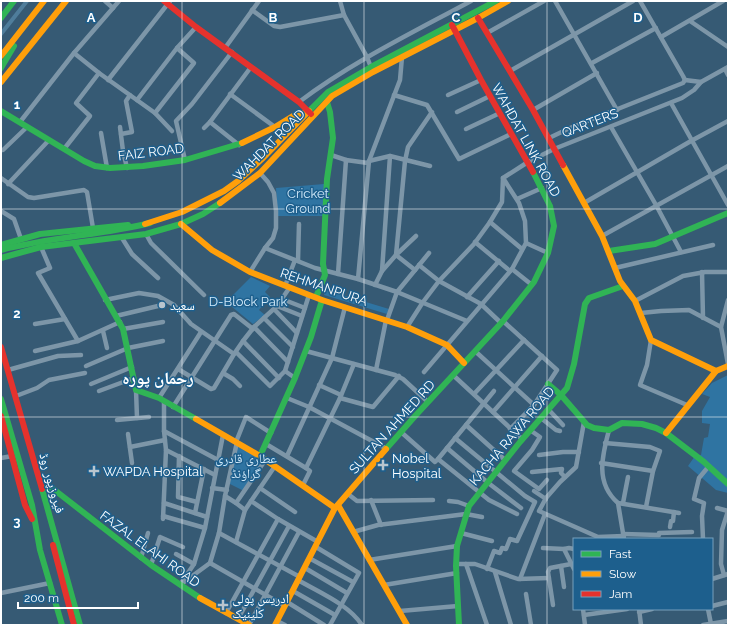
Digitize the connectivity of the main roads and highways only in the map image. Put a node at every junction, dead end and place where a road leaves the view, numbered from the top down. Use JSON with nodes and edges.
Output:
{"nodes":[{"id":1,"x":14,"y":1,"type":"edge"},
{"id":2,"x":44,"y":1,"type":"edge"},
{"id":3,"x":66,"y":1,"type":"edge"},
{"id":4,"x":496,"y":1,"type":"edge"},
{"id":5,"x":508,"y":1,"type":"edge"},
{"id":6,"x":167,"y":2,"type":"edge"},
{"id":7,"x":1,"y":18,"type":"edge"},
{"id":8,"x":478,"y":18,"type":"junction"},
{"id":9,"x":454,"y":28,"type":"junction"},
{"id":10,"x":21,"y":30,"type":"junction"},
{"id":11,"x":1,"y":56,"type":"edge"},
{"id":12,"x":1,"y":68,"type":"edge"},
{"id":13,"x":372,"y":70,"type":"junction"},
{"id":14,"x":1,"y":82,"type":"edge"},
{"id":15,"x":327,"y":102,"type":"junction"},
{"id":16,"x":1,"y":111,"type":"edge"},
{"id":17,"x":311,"y":114,"type":"junction"},
{"id":18,"x":728,"y":213,"type":"edge"},
{"id":19,"x":150,"y":223,"type":"junction"},
{"id":20,"x":181,"y":224,"type":"junction"},
{"id":21,"x":74,"y":243,"type":"junction"},
{"id":22,"x":1,"y":244,"type":"edge"},
{"id":23,"x":1,"y":250,"type":"edge"},
{"id":24,"x":609,"y":251,"type":"junction"},
{"id":25,"x":1,"y":258,"type":"edge"},
{"id":26,"x":623,"y":286,"type":"junction"},
{"id":27,"x":319,"y":298,"type":"junction"},
{"id":28,"x":1,"y":347,"type":"edge"},
{"id":29,"x":1,"y":360,"type":"edge"},
{"id":30,"x":464,"y":363,"type":"junction"},
{"id":31,"x":728,"y":365,"type":"edge"},
{"id":32,"x":716,"y":371,"type":"junction"},
{"id":33,"x":548,"y":384,"type":"road end"},
{"id":34,"x":561,"y":395,"type":"junction"},
{"id":35,"x":1,"y":399,"type":"edge"},
{"id":36,"x":1,"y":416,"type":"edge"},
{"id":37,"x":666,"y":433,"type":"junction"},
{"id":38,"x":260,"y":456,"type":"junction"},
{"id":39,"x":728,"y":484,"type":"edge"},
{"id":40,"x":42,"y":488,"type":"junction"},
{"id":41,"x":336,"y":507,"type":"junction"},
{"id":42,"x":33,"y":520,"type":"junction"},
{"id":43,"x":276,"y":623,"type":"edge"},
{"id":44,"x":62,"y":625,"type":"edge"},
{"id":45,"x":74,"y":625,"type":"edge"},
{"id":46,"x":80,"y":625,"type":"edge"},
{"id":47,"x":249,"y":625,"type":"edge"},
{"id":48,"x":407,"y":625,"type":"edge"},
{"id":49,"x":459,"y":625,"type":"edge"}],
"edges":[{"from":1,"to":7,"type":"main road"},
{"from":2,"to":10,"type":"main road"},
{"from":3,"to":14,"type":"main road"},
{"from":4,"to":9,"type":"main road","name":"WAHDAT ROAD"},
{"from":5,"to":8,"type":"main road","name":"WAHDAT ROAD"},
{"from":6,"to":17,"type":"main road"},
{"from":8,"to":9,"type":"main road","name":"WAHDAT ROAD"},
{"from":8,"to":24,"type":"main road","name":"QARTERS"},
{"from":9,"to":13,"type":"main road","name":"WAHDAT ROAD"},
{"from":9,"to":13,"type":"main road","name":"WAHDAT ROAD"},
{"from":9,"to":30,"type":"main road","name":"WAHDAT LINK ROAD"},
{"from":10,"to":11,"type":"main road"},
{"from":10,"to":12,"type":"main road"},
{"from":13,"to":15,"type":"main road","name":"WAHDAT ROAD"},
{"from":13,"to":17,"type":"main road","name":"WAHDAT ROAD"},
{"from":15,"to":17,"type":"main road","name":"WAHDAT ROAD"},
{"from":15,"to":27,"type":"main road"},
{"from":16,"to":17,"type":"main road","name":"FAIZ ROAD"},
{"from":17,"to":19,"type":"main road","name":"WAHDAT ROAD"},
{"from":17,"to":20,"type":"main road","name":"WAHDAT ROAD"},
{"from":18,"to":24,"type":"main road"},
{"from":19,"to":22,"type":"main road","name":"WAHDAT ROAD"},
{"from":19,"to":23,"type":"main road"},
{"from":20,"to":21,"type":"main road","name":"WAHDAT ROAD"},
{"from":20,"to":27,"type":"main road","name":"REHMANPURA"},
{"from":21,"to":25,"type":"main road","name":"WAHDAT ROAD"},
{"from":21,"to":38,"type":"main road"},
{"from":24,"to":26,"type":"main road"},
{"from":26,"to":32,"type":"main road"},
{"from":26,"to":34,"type":"main road","name":"KACHA RAWA ROAD"},
{"from":27,"to":30,"type":"main road","name":"REHMANPURA"},
{"from":27,"to":38,"type":"main road"},
{"from":28,"to":40,"type":"main road","name":"فیروزپور روڈ"},
{"from":29,"to":45,"type":"main road"},
{"from":30,"to":41,"type":"main road","name":"SULTAN AHMED RD"},
{"from":31,"to":32,"type":"main road"},
{"from":32,"to":37,"type":"main road"},
{"from":33,"to":34,"type":"main road"},
{"from":34,"to":37,"type":"main road"},
{"from":34,"to":49,"type":"main road","name":"KACHA RAWA ROAD"},
{"from":35,"to":42,"type":"main road","name":"فیروزپور روڈ"},
{"from":36,"to":42,"type":"main road","name":"فیروزپور روڈ"},
{"from":37,"to":39,"type":"main road"},
{"from":38,"to":41,"type":"main road"},
{"from":40,"to":46,"type":"main road","name":"فیروزپور روڈ"},
{"from":40,"to":47,"type":"main road","name":"FAZAL ELAHI ROAD"},
{"from":41,"to":43,"type":"main road","name":"SULTAN AHMED RD"},
{"from":41,"to":48,"type":"main road"},
{"from":42,"to":44,"type":"main road","name":"فیروزپور روڈ"}]}
